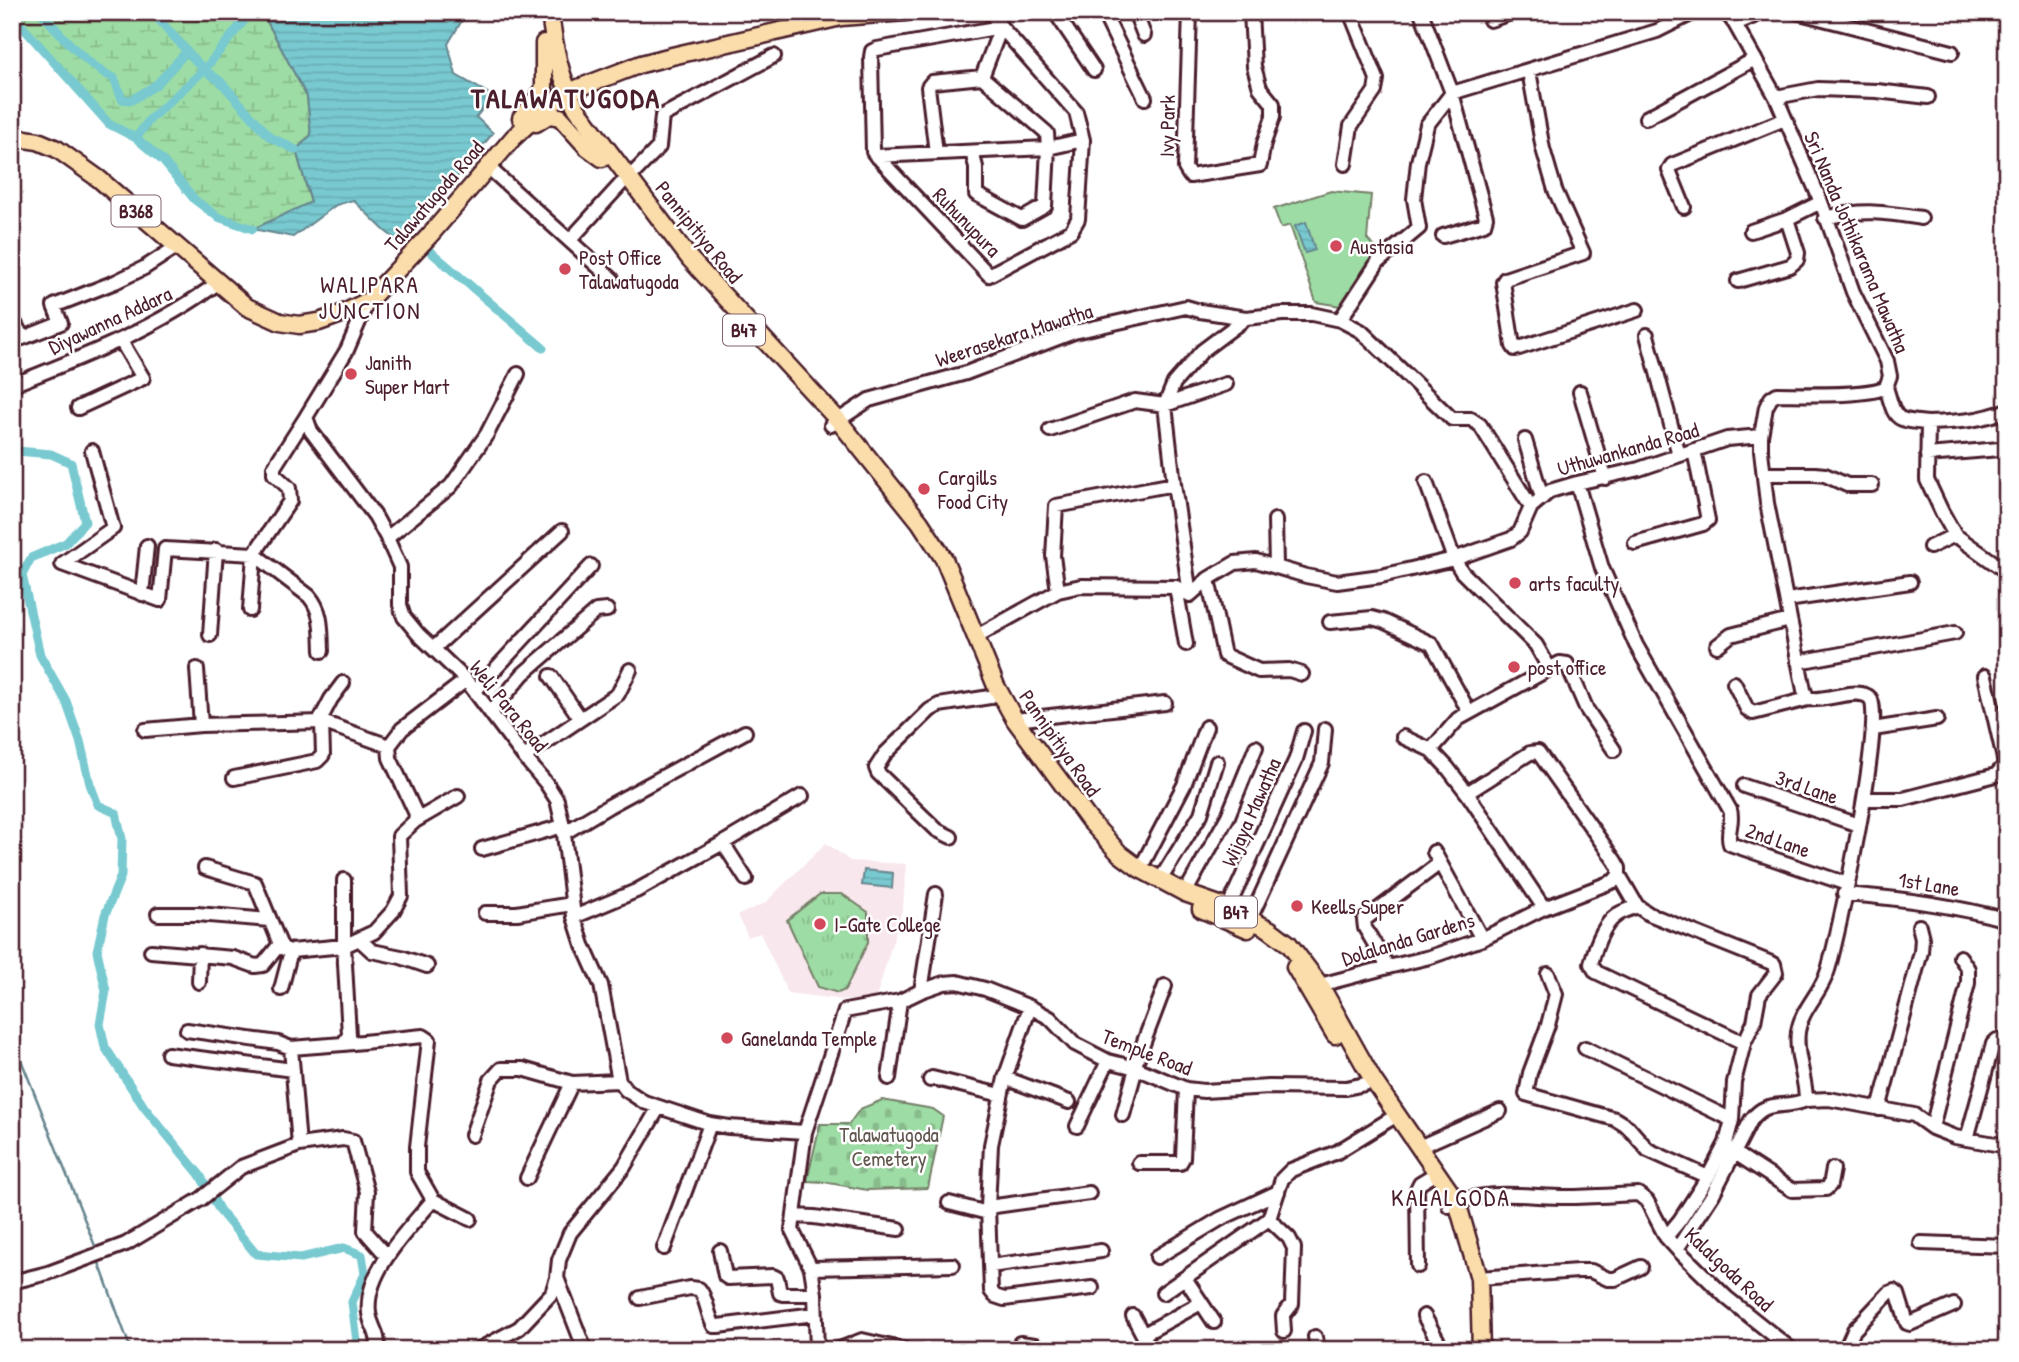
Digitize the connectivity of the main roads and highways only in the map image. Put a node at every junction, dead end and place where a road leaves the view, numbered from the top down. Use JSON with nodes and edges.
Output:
{"nodes":[{"id":1,"x":905,"y":12,"type":"edge"},
{"id":2,"x":547,"y":14,"type":"edge"},
{"id":3,"x":804,"y":19,"type":"edge"},
{"id":4,"x":544,"y":43,"type":"junction"},
{"id":5,"x":623,"y":71,"type":"junction"},
{"id":6,"x":563,"y":95,"type":"junction"},
{"id":7,"x":12,"y":137,"type":"edge"},
{"id":8,"x":598,"y":137,"type":"junction"},
{"id":9,"x":504,"y":148,"type":"junction"},
{"id":10,"x":602,"y":158,"type":"junction"},
{"id":11,"x":625,"y":181,"type":"junction"},
{"id":12,"x":835,"y":422,"type":"junction"},
{"id":13,"x":1369,"y":1082,"type":"junction"},
{"id":14,"x":1393,"y":1117,"type":"junction"},
{"id":15,"x":1453,"y":1204,"type":"junction"},
{"id":16,"x":1472,"y":1350,"type":"edge"},
{"id":17,"x":1482,"y":1350,"type":"edge"}],
"edges":[{"from":1,"to":3,"type":"main road"},
{"from":2,"to":4,"type":"main road","name":"Pannipitiya Road","number":"B47"},
{"from":2,"to":5,"type":"main road"},
{"from":2,"to":6,"type":"main road","name":"Pannipitiya Road","number":"B47"},
{"from":3,"to":5,"type":"main road"},
{"from":4,"to":6,"type":"main road","name":"Pannipitiya Road","number":"B47"},
{"from":4,"to":9,"type":"main road"},
{"from":5,"to":6,"type":"main road","name":"Talawatugoda Road"},
{"from":5,"to":8,"type":"main road"},
{"from":6,"to":8,"type":"main road","name":"Pannipitiya Road","number":"B47"},
{"from":6,"to":9,"type":"main road","name":"Talawatugoda Road","number":"B368"},
{"from":6,"to":10,"type":"main road","name":"Pannipitiya Road","number":"B47"},
{"from":7,"to":9,"type":"main road","name":"Talawatugoda Road","number":"B368"},
{"from":8,"to":11,"type":"main road","name":"Pannipitiya Road","number":"B47"},
{"from":9,"to":10,"type":"main road"},
{"from":10,"to":11,"type":"main road","name":"Pannipitiya Road","number":"B47"},
{"from":11,"to":12,"type":"main road","name":"Pannipitiya Road","number":"B47"},
{"from":12,"to":13,"type":"main road","name":"Pannipitiya Road","number":"B47"},
{"from":12,"to":13,"type":"main road","name":"Pannipitiya Road","number":"B47"},
{"from":13,"to":14,"type":"main road","name":"Pannipitiya Road","number":"B47"},
{"from":14,"to":15,"type":"main road","name":"Pannipitiya Road","number":"B47"},
{"from":14,"to":15,"type":"main road","name":"Pannipitiya Road","number":"B47"},
{"from":15,"to":16,"type":"main road","name":"Pannipitiya Road","number":"B47"},
{"from":15,"to":17,"type":"main road","name":"Pannipitiya Road","number":"B47"}]}
